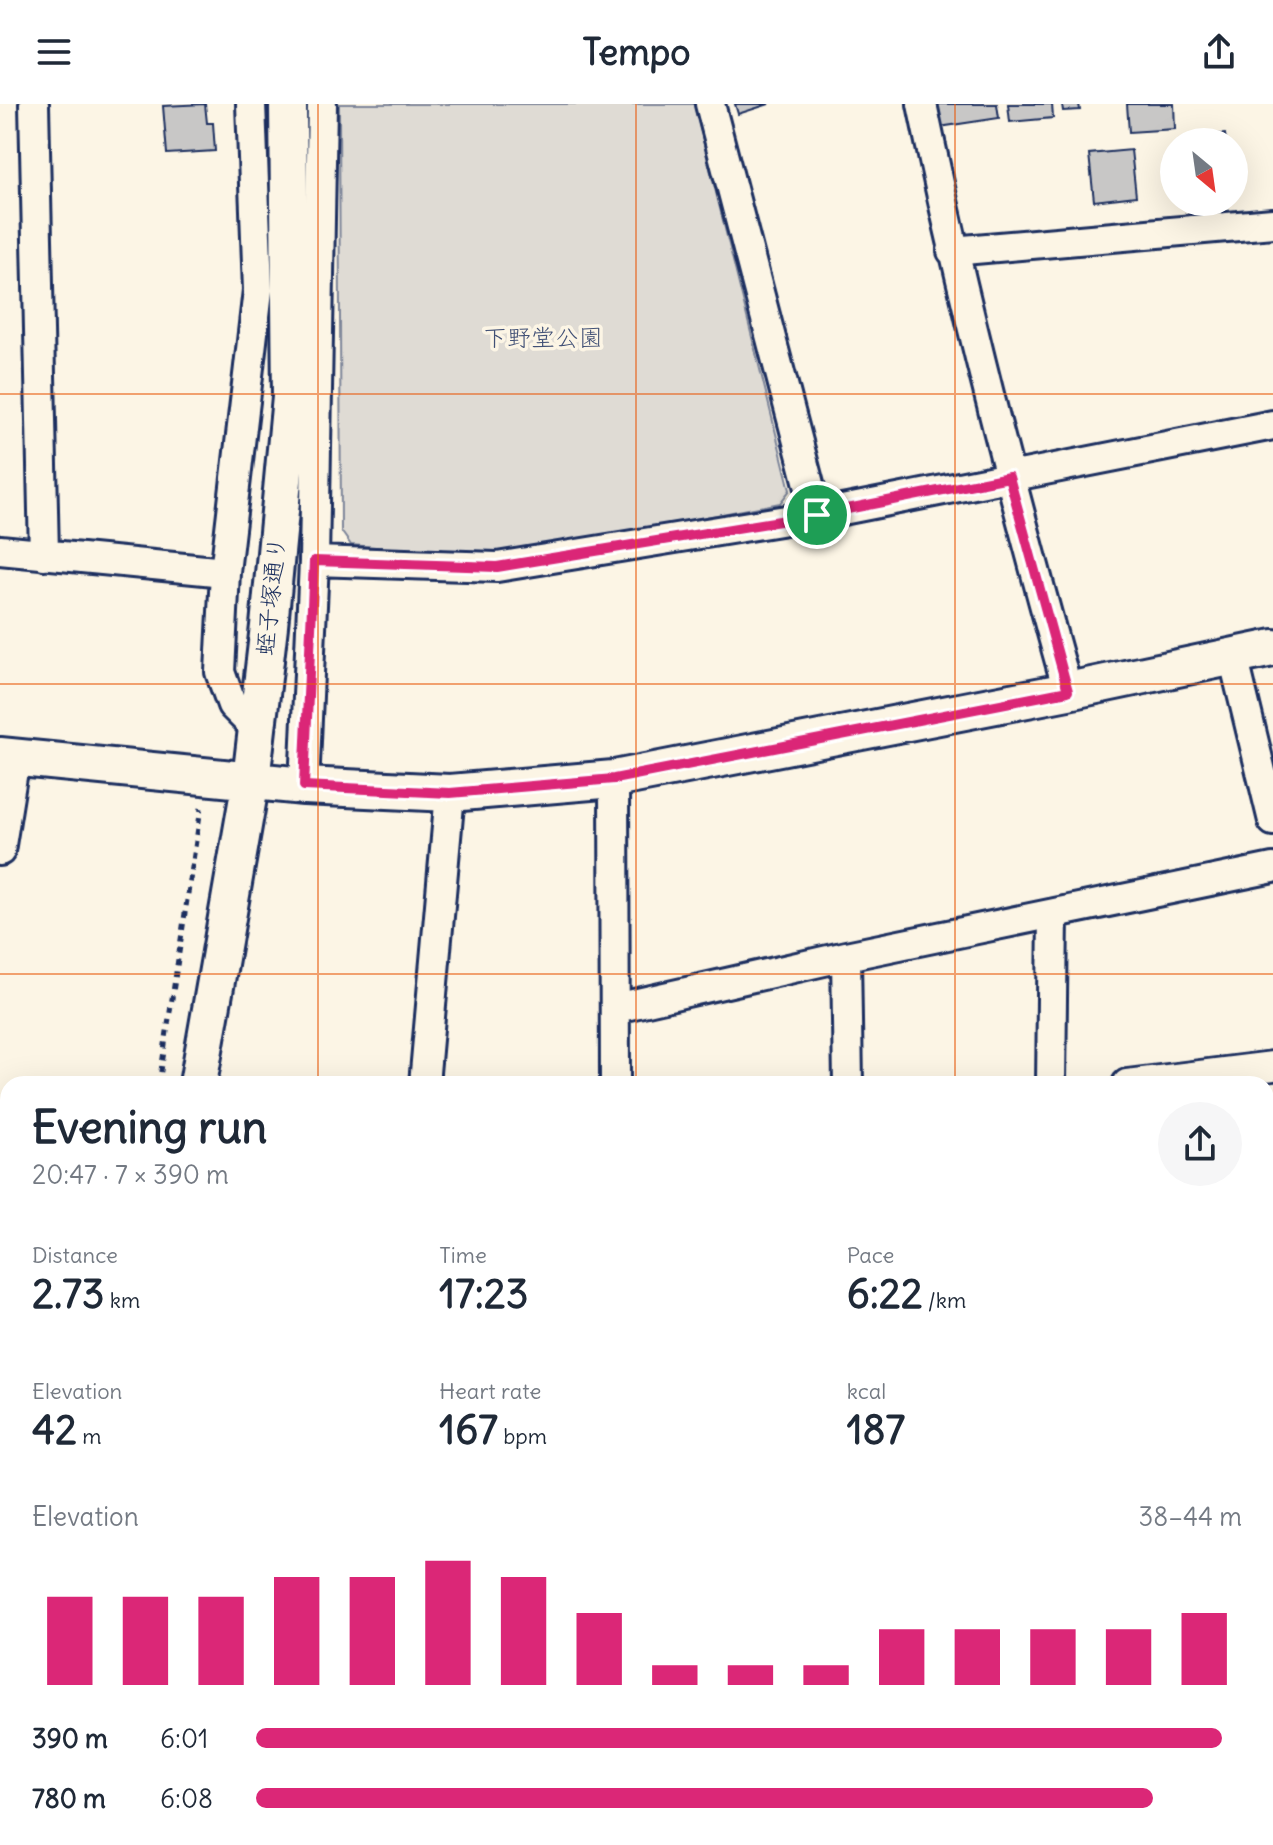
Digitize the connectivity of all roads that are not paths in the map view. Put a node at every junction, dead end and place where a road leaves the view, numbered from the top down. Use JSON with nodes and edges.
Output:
{"nodes":[{"id":1,"x":34,"y":104,"type":"edge"},
{"id":2,"x":251,"y":104,"type":"edge"},
{"id":3,"x":288,"y":104,"type":"edge"},
{"id":4,"x":322,"y":104,"type":"edge"},
{"id":5,"x":710,"y":104,"type":"edge"},
{"id":6,"x":922,"y":104,"type":"edge"},
{"id":7,"x":1273,"y":223,"type":"edge"},
{"id":8,"x":952,"y":251,"type":"junction"},
{"id":9,"x":1273,"y":425,"type":"edge"},
{"id":10,"x":1009,"y":477,"type":"junction"},
{"id":11,"x":817,"y":515,"type":"junction"},
{"id":12,"x":0,"y":550,"type":"edge"},
{"id":13,"x":44,"y":555,"type":"junction"},
{"id":14,"x":314,"y":561,"type":"junction"},
{"id":15,"x":225,"y":572,"type":"junction"},
{"id":16,"x":1273,"y":648,"type":"edge"},
{"id":17,"x":1233,"y":656,"type":"junction"},
{"id":18,"x":1068,"y":691,"type":"junction"},
{"id":19,"x":258,"y":715,"type":"junction"},
{"id":20,"x":8,"y":757,"type":"edge"},
{"id":21,"x":614,"y":779,"type":"junction"},
{"id":22,"x":251,"y":780,"type":"junction"},
{"id":23,"x":304,"y":786,"type":"junction"},
{"id":24,"x":450,"y":793,"type":"junction"},
{"id":25,"x":1273,"y":821,"type":"edge"},
{"id":26,"x":0,"y":851,"type":"edge"},
{"id":27,"x":1273,"y":868,"type":"edge"},
{"id":28,"x":1053,"y":914,"type":"junction"},
{"id":29,"x":846,"y":956,"type":"junction"},
{"id":30,"x":616,"y":1008,"type":"junction"},
{"id":31,"x":1273,"y":1066,"type":"edge"},
{"id":32,"x":199,"y":1076,"type":"edge"},
{"id":33,"x":425,"y":1076,"type":"edge"},
{"id":34,"x":615,"y":1076,"type":"edge"},
{"id":35,"x":848,"y":1076,"type":"edge"},
{"id":36,"x":1051,"y":1076,"type":"edge"},
{"id":37,"x":1192,"y":1076,"type":"edge"}],
"edges":[{"from":1,"to":13,"type":"street"},
{"from":2,"to":15,"type":"street"},
{"from":3,"to":19,"type":"street","name":"蛭子塚通り"},
{"from":4,"to":14,"type":"street"},
{"from":5,"to":11,"type":"street"},
{"from":6,"to":8,"type":"street"},
{"from":7,"to":8,"type":"street"},
{"from":8,"to":10,"type":"street"},
{"from":9,"to":10,"type":"street"},
{"from":10,"to":11,"type":"street"},
{"from":10,"to":18,"type":"street"},
{"from":11,"to":14,"type":"street"},
{"from":12,"to":13,"type":"street"},
{"from":13,"to":15,"type":"street"},
{"from":14,"to":23,"type":"street"},
{"from":15,"to":19,"type":"street"},
{"from":16,"to":17,"type":"street"},
{"from":17,"to":18,"type":"street"},
{"from":17,"to":25,"type":"street"},
{"from":18,"to":21,"type":"street"},
{"from":19,"to":22,"type":"street","name":"蛭子塚通り"},
{"from":20,"to":22,"type":"street"},
{"from":20,"to":26,"type":"street"},
{"from":21,"to":24,"type":"street"},
{"from":21,"to":30,"type":"street"},
{"from":22,"to":23,"type":"street"},
{"from":22,"to":32,"type":"street","name":"蛭子塚通り"},
{"from":23,"to":24,"type":"street"},
{"from":24,"to":33,"type":"street"},
{"from":27,"to":28,"type":"street"},
{"from":28,"to":29,"type":"street"},
{"from":28,"to":36,"type":"street"},
{"from":29,"to":30,"type":"street"},
{"from":29,"to":35,"type":"street"},
{"from":30,"to":34,"type":"street"},
{"from":31,"to":37,"type":"street"}]}
